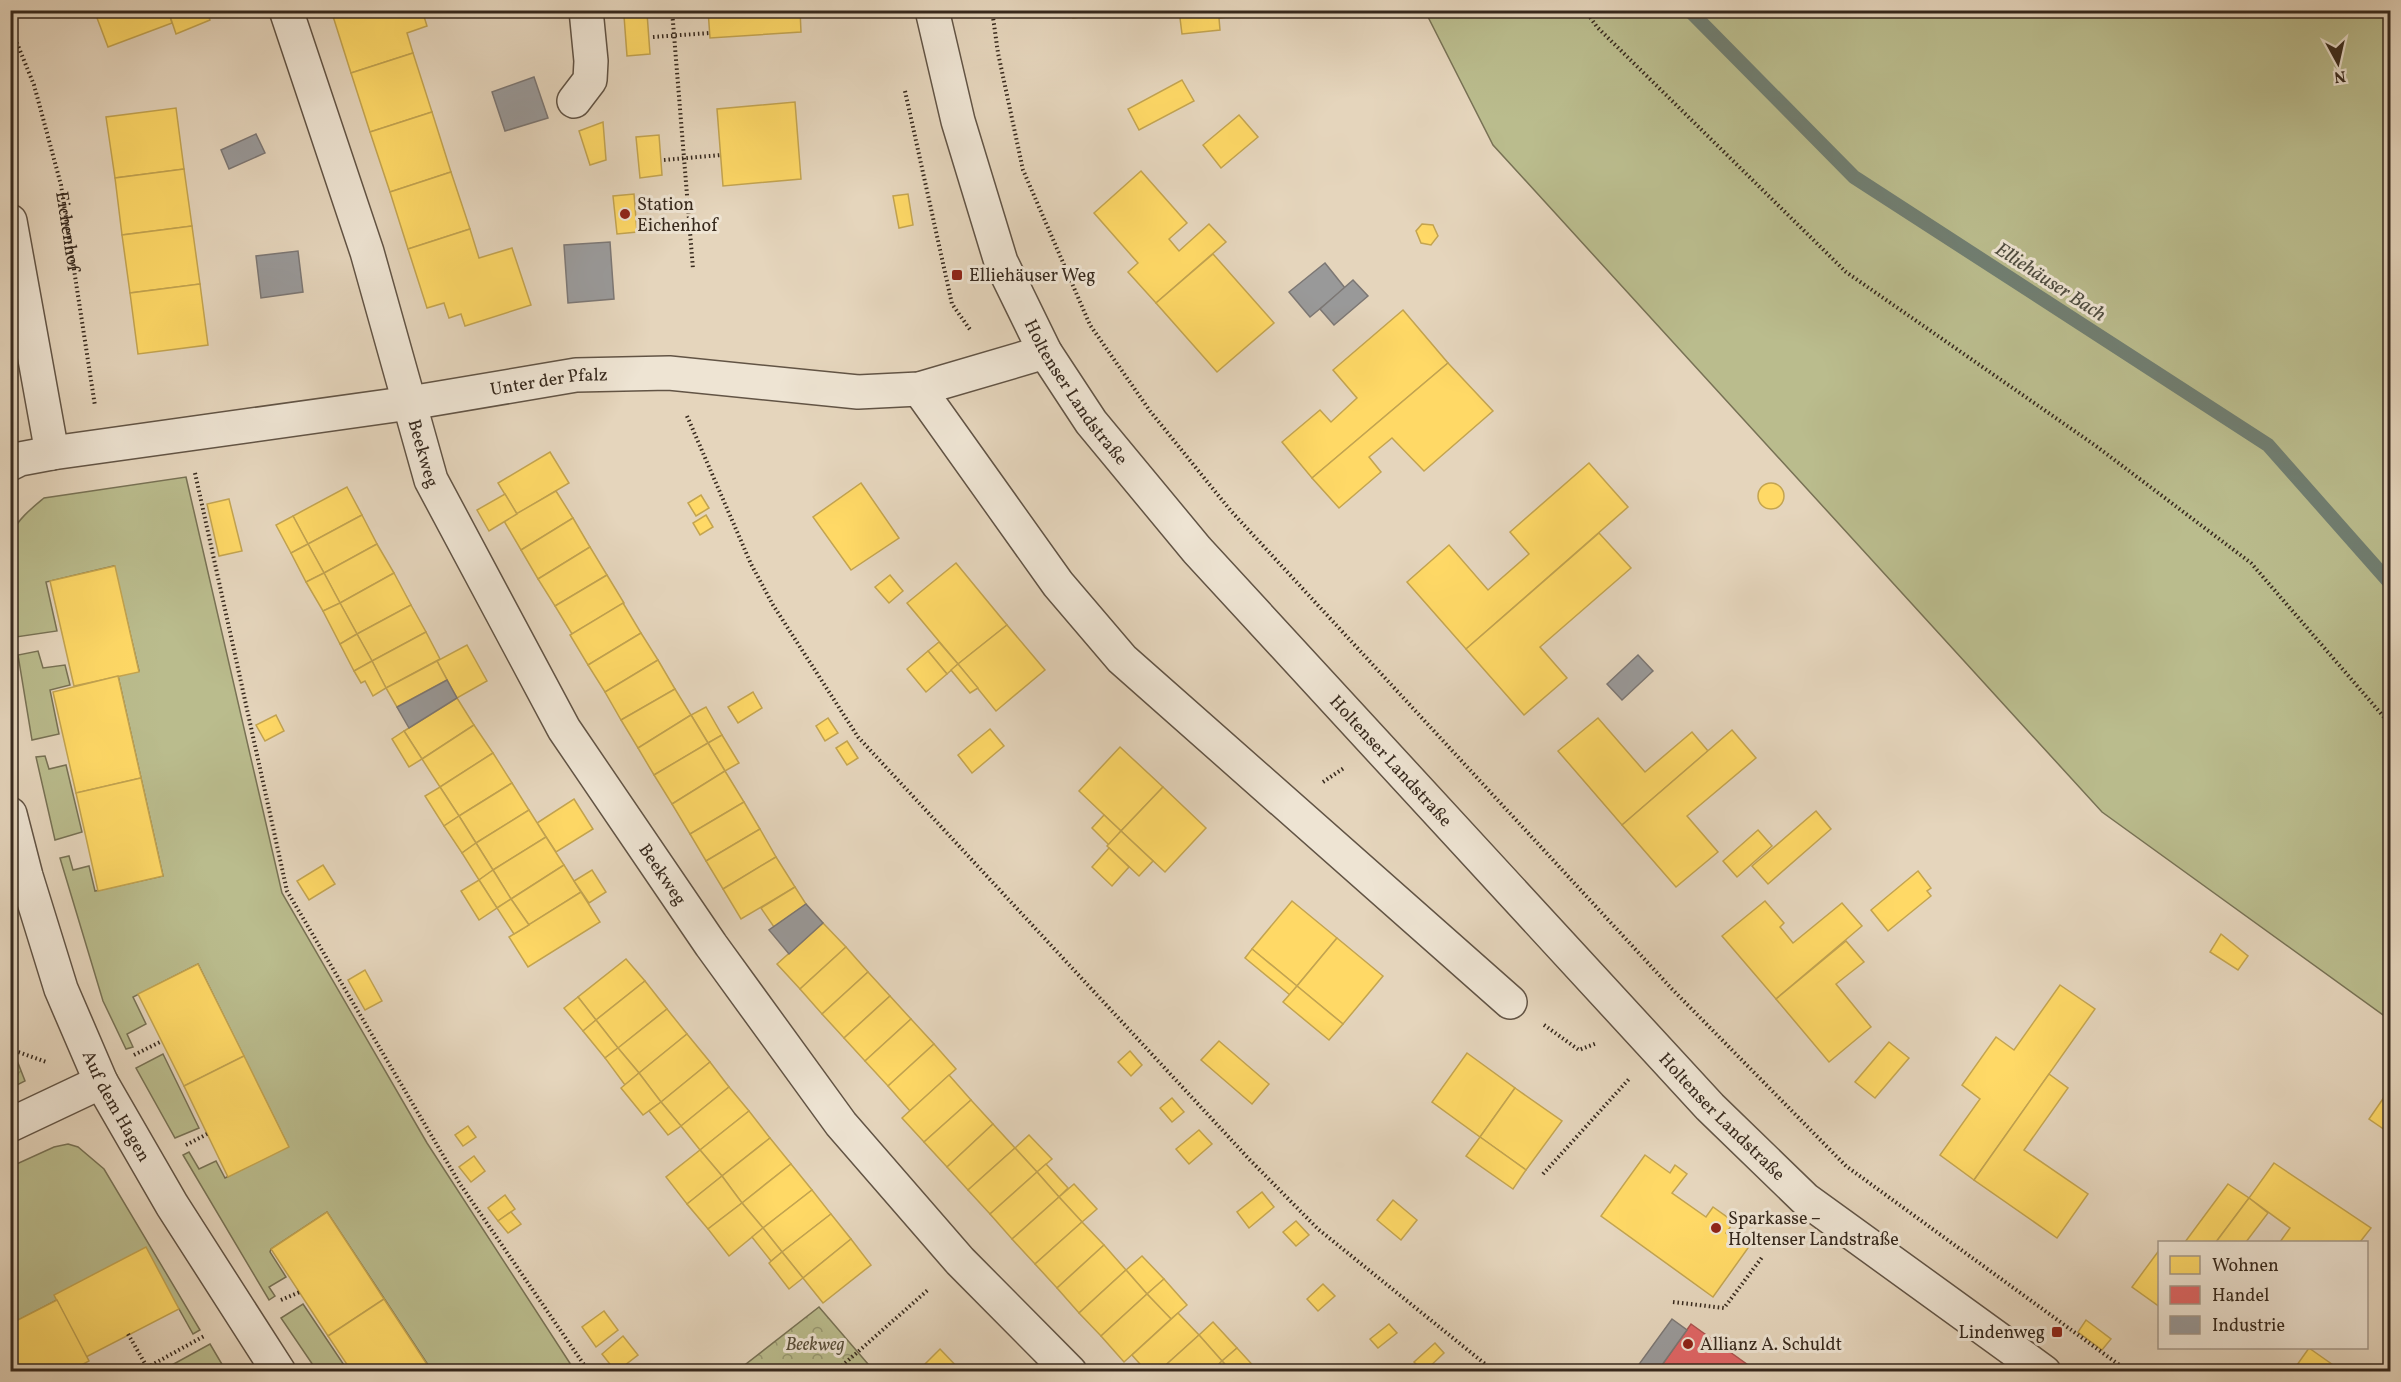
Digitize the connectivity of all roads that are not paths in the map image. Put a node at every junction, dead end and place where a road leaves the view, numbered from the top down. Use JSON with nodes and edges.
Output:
{"nodes":[{"id":1,"x":286,"y":10,"type":"edge"},
{"id":2,"x":586,"y":10,"type":"edge"},
{"id":3,"x":932,"y":10,"type":"edge"},
{"id":4,"x":574,"y":101,"type":"dead end"},
{"id":5,"x":10,"y":221,"type":"edge"},
{"id":6,"x":1045,"y":352,"type":"junction"},
{"id":7,"x":919,"y":389,"type":"junction"},
{"id":8,"x":410,"y":403,"type":"junction"},
{"id":9,"x":52,"y":453,"type":"junction"},
{"id":10,"x":10,"y":464,"type":"edge"},
{"id":11,"x":10,"y":814,"type":"edge"},
{"id":12,"x":1510,"y":1002,"type":"road end"},
{"id":13,"x":101,"y":1082,"type":"junction"},
{"id":14,"x":10,"y":1125,"type":"edge"},
{"id":15,"x":279,"y":1371,"type":"edge"},
{"id":16,"x":1070,"y":1371,"type":"edge"},
{"id":17,"x":2044,"y":1371,"type":"edge"}],
"edges":[{"from":1,"to":8,"type":"street"},
{"from":2,"to":4,"type":"street"},
{"from":3,"to":6,"type":"street","name":"Holtenser Landstraße"},
{"from":5,"to":9,"type":"street"},
{"from":6,"to":7,"type":"street","name":"Unter der Pfalz"},
{"from":6,"to":17,"type":"street","name":"Holtenser Landstraße"},
{"from":7,"to":8,"type":"street","name":"Unter der Pfalz"},
{"from":7,"to":12,"type":"street"},
{"from":8,"to":9,"type":"street","name":"Unter der Pfalz"},
{"from":8,"to":16,"type":"street","name":"Beekweg"},
{"from":9,"to":10,"type":"street"},
{"from":11,"to":13,"type":"street","name":"Auf dem Hagen"},
{"from":13,"to":14,"type":"street"},
{"from":13,"to":15,"type":"street","name":"Auf dem Hagen"}]}
